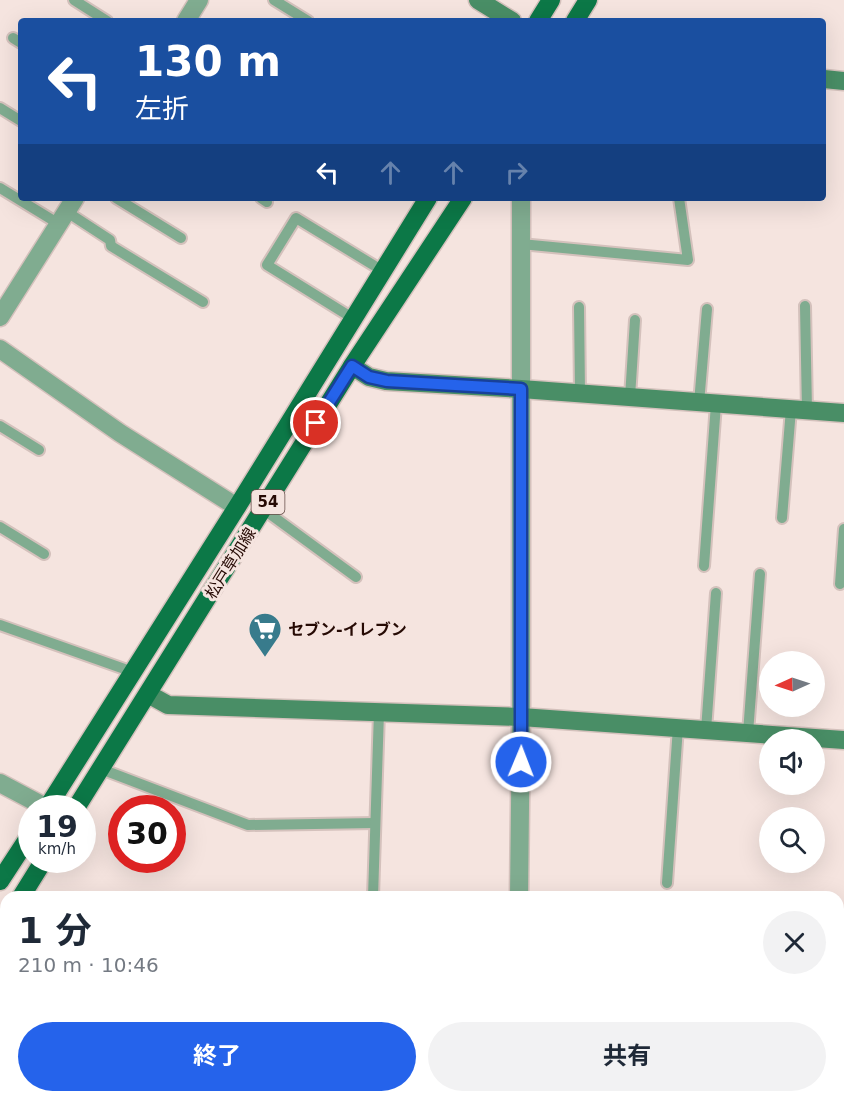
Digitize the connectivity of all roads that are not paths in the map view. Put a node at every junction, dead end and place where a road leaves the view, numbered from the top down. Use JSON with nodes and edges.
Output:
{"nodes":[{"id":1,"x":74,"y":0,"type":"edge"},
{"id":2,"x":274,"y":0,"type":"edge"},
{"id":3,"x":479,"y":0,"type":"edge"},
{"id":4,"x":551,"y":0,"type":"edge"},
{"id":5,"x":588,"y":0,"type":"edge"},
{"id":6,"x":102,"y":18,"type":"edge"},
{"id":7,"x":303,"y":18,"type":"edge"},
{"id":8,"x":507,"y":18,"type":"edge"},
{"id":9,"x":540,"y":18,"type":"edge"},
{"id":10,"x":577,"y":18,"type":"edge"},
{"id":11,"x":826,"y":79,"type":"edge"},
{"id":12,"x":844,"y":81,"type":"edge"},
{"id":13,"x":0,"y":108,"type":"edge"},
{"id":14,"x":18,"y":120,"type":"edge"},
{"id":15,"x":0,"y":188,"type":"edge"},
{"id":16,"x":18,"y":194,"type":"edge"},
{"id":17,"x":38,"y":201,"type":"edge"},
{"id":18,"x":121,"y":201,"type":"edge"},
{"id":19,"x":426,"y":201,"type":"edge"},
{"id":20,"x":461,"y":201,"type":"edge"},
{"id":21,"x":520,"y":201,"type":"edge"},
{"id":22,"x":679,"y":201,"type":"edge"},
{"id":23,"x":67,"y":211,"type":"edge"},
{"id":24,"x":181,"y":238,"type":"dead end"},
{"id":25,"x":521,"y":244,"type":"junction"},
{"id":26,"x":383,"y":271,"type":"junction"},
{"id":27,"x":203,"y":303,"type":"dead end"},
{"id":28,"x":805,"y":306,"type":"dead end"},
{"id":29,"x":579,"y":307,"type":"dead end"},
{"id":30,"x":707,"y":309,"type":"dead end"},
{"id":31,"x":0,"y":318,"type":"edge"},
{"id":32,"x":354,"y":319,"type":"junction"},
{"id":33,"x":635,"y":320,"type":"dead end"},
{"id":34,"x":0,"y":349,"type":"edge"},
{"id":35,"x":352,"y":366,"type":"junction"},
{"id":36,"x":521,"y":389,"type":"junction"},
{"id":37,"x":580,"y":393,"type":"junction"},
{"id":38,"x":630,"y":397,"type":"junction"},
{"id":39,"x":707,"y":403,"type":"junction"},
{"id":40,"x":799,"y":410,"type":"junction"},
{"id":41,"x":844,"y":413,"type":"edge"},
{"id":42,"x":0,"y":426,"type":"edge"},
{"id":43,"x":39,"y":450,"type":"dead end"},
{"id":44,"x":237,"y":507,"type":"junction"},
{"id":45,"x":263,"y":509,"type":"junction"},
{"id":46,"x":782,"y":518,"type":"dead end"},
{"id":47,"x":0,"y":527,"type":"edge"},
{"id":48,"x":844,"y":529,"type":"edge"},
{"id":49,"x":44,"y":554,"type":"dead end"},
{"id":50,"x":704,"y":566,"type":"dead end"},
{"id":51,"x":760,"y":574,"type":"dead end"},
{"id":52,"x":356,"y":577,"type":"dead end"},
{"id":53,"x":840,"y":585,"type":"dead end"},
{"id":54,"x":716,"y":593,"type":"dead end"},
{"id":55,"x":0,"y":625,"type":"edge"},
{"id":56,"x":133,"y":672,"type":"junction"},
{"id":57,"x":148,"y":694,"type":"junction"},
{"id":58,"x":379,"y":712,"type":"junction"},
{"id":59,"x":522,"y":717,"type":"junction"},
{"id":60,"x":678,"y":727,"type":"junction"},
{"id":61,"x":706,"y":730,"type":"junction"},
{"id":62,"x":748,"y":733,"type":"junction"},
{"id":63,"x":844,"y":740,"type":"edge"},
{"id":64,"x":101,"y":769,"type":"junction"},
{"id":65,"x":0,"y":783,"type":"edge"},
{"id":66,"x":23,"y":795,"type":"edge"},
{"id":67,"x":55,"y":795,"type":"edge"},
{"id":68,"x":84,"y":795,"type":"edge"},
{"id":69,"x":375,"y":823,"type":"junction"},
{"id":70,"x":18,"y":853,"type":"edge"},
{"id":71,"x":36,"y":873,"type":"edge"},
{"id":72,"x":0,"y":880,"type":"edge"},
{"id":73,"x":666,"y":883,"type":"dead end"},
{"id":74,"x":25,"y":891,"type":"edge"},
{"id":75,"x":373,"y":891,"type":"edge"},
{"id":76,"x":519,"y":891,"type":"edge"}],
"edges":[{"from":1,"to":6,"type":"lane"},
{"from":2,"to":7,"type":"lane"},
{"from":3,"to":8,"type":"street"},
{"from":4,"to":9,"type":"main road"},
{"from":5,"to":10,"type":"main road"},
{"from":11,"to":12,"type":"street"},
{"from":13,"to":14,"type":"lane"},
{"from":15,"to":16,"type":"lane"},
{"from":17,"to":23,"type":"lane"},
{"from":18,"to":24,"type":"lane"},
{"from":19,"to":26,"type":"main road","name":"松戸草加線","number":"54"},
{"from":20,"to":35,"type":"main road","name":"松戸草加線","number":"54"},
{"from":21,"to":25,"type":"street"},
{"from":22,"to":25,"type":"lane"},
{"from":23,"to":27,"type":"lane"},
{"from":23,"to":31,"type":"street"},
{"from":25,"to":36,"type":"street"},
{"from":26,"to":32,"type":"main road","name":"松戸草加線","number":"54"},
{"from":26,"to":32,"type":"lane"},
{"from":28,"to":40,"type":"lane"},
{"from":29,"to":37,"type":"lane"},
{"from":30,"to":39,"type":"lane"},
{"from":32,"to":44,"type":"main road","name":"松戸草加線","number":"54"},
{"from":33,"to":38,"type":"lane"},
{"from":34,"to":44,"type":"street"},
{"from":35,"to":36,"type":"street"},
{"from":35,"to":45,"type":"main road","name":"松戸草加線","number":"54"},
{"from":36,"to":37,"type":"street"},
{"from":36,"to":59,"type":"street"},
{"from":37,"to":38,"type":"street"},
{"from":38,"to":39,"type":"street"},
{"from":39,"to":40,"type":"street"},
{"from":39,"to":50,"type":"lane"},
{"from":40,"to":41,"type":"street"},
{"from":40,"to":46,"type":"lane"},
{"from":42,"to":43,"type":"lane"},
{"from":44,"to":56,"type":"main road","name":"松戸草加線","number":"54"},
{"from":45,"to":52,"type":"lane"},
{"from":45,"to":57,"type":"main road","name":"松戸草加線","number":"54"},
{"from":47,"to":49,"type":"lane"},
{"from":48,"to":53,"type":"lane"},
{"from":51,"to":62,"type":"lane"},
{"from":54,"to":61,"type":"lane"},
{"from":55,"to":56,"type":"lane"},
{"from":56,"to":67,"type":"main road","name":"松戸草加線","number":"54"},
{"from":57,"to":58,"type":"street"},
{"from":57,"to":64,"type":"main road","name":"松戸草加線","number":"54"},
{"from":58,"to":59,"type":"street"},
{"from":58,"to":69,"type":"lane"},
{"from":59,"to":60,"type":"street"},
{"from":59,"to":76,"type":"street"},
{"from":60,"to":61,"type":"street"},
{"from":60,"to":73,"type":"lane"},
{"from":61,"to":62,"type":"street"},
{"from":62,"to":63,"type":"street"},
{"from":64,"to":68,"type":"main road","name":"松戸草加線","number":"54"},
{"from":64,"to":69,"type":"lane"},
{"from":65,"to":66,"type":"street"},
{"from":69,"to":75,"type":"lane"},
{"from":70,"to":72,"type":"main road"},
{"from":71,"to":74,"type":"main road"}]}
